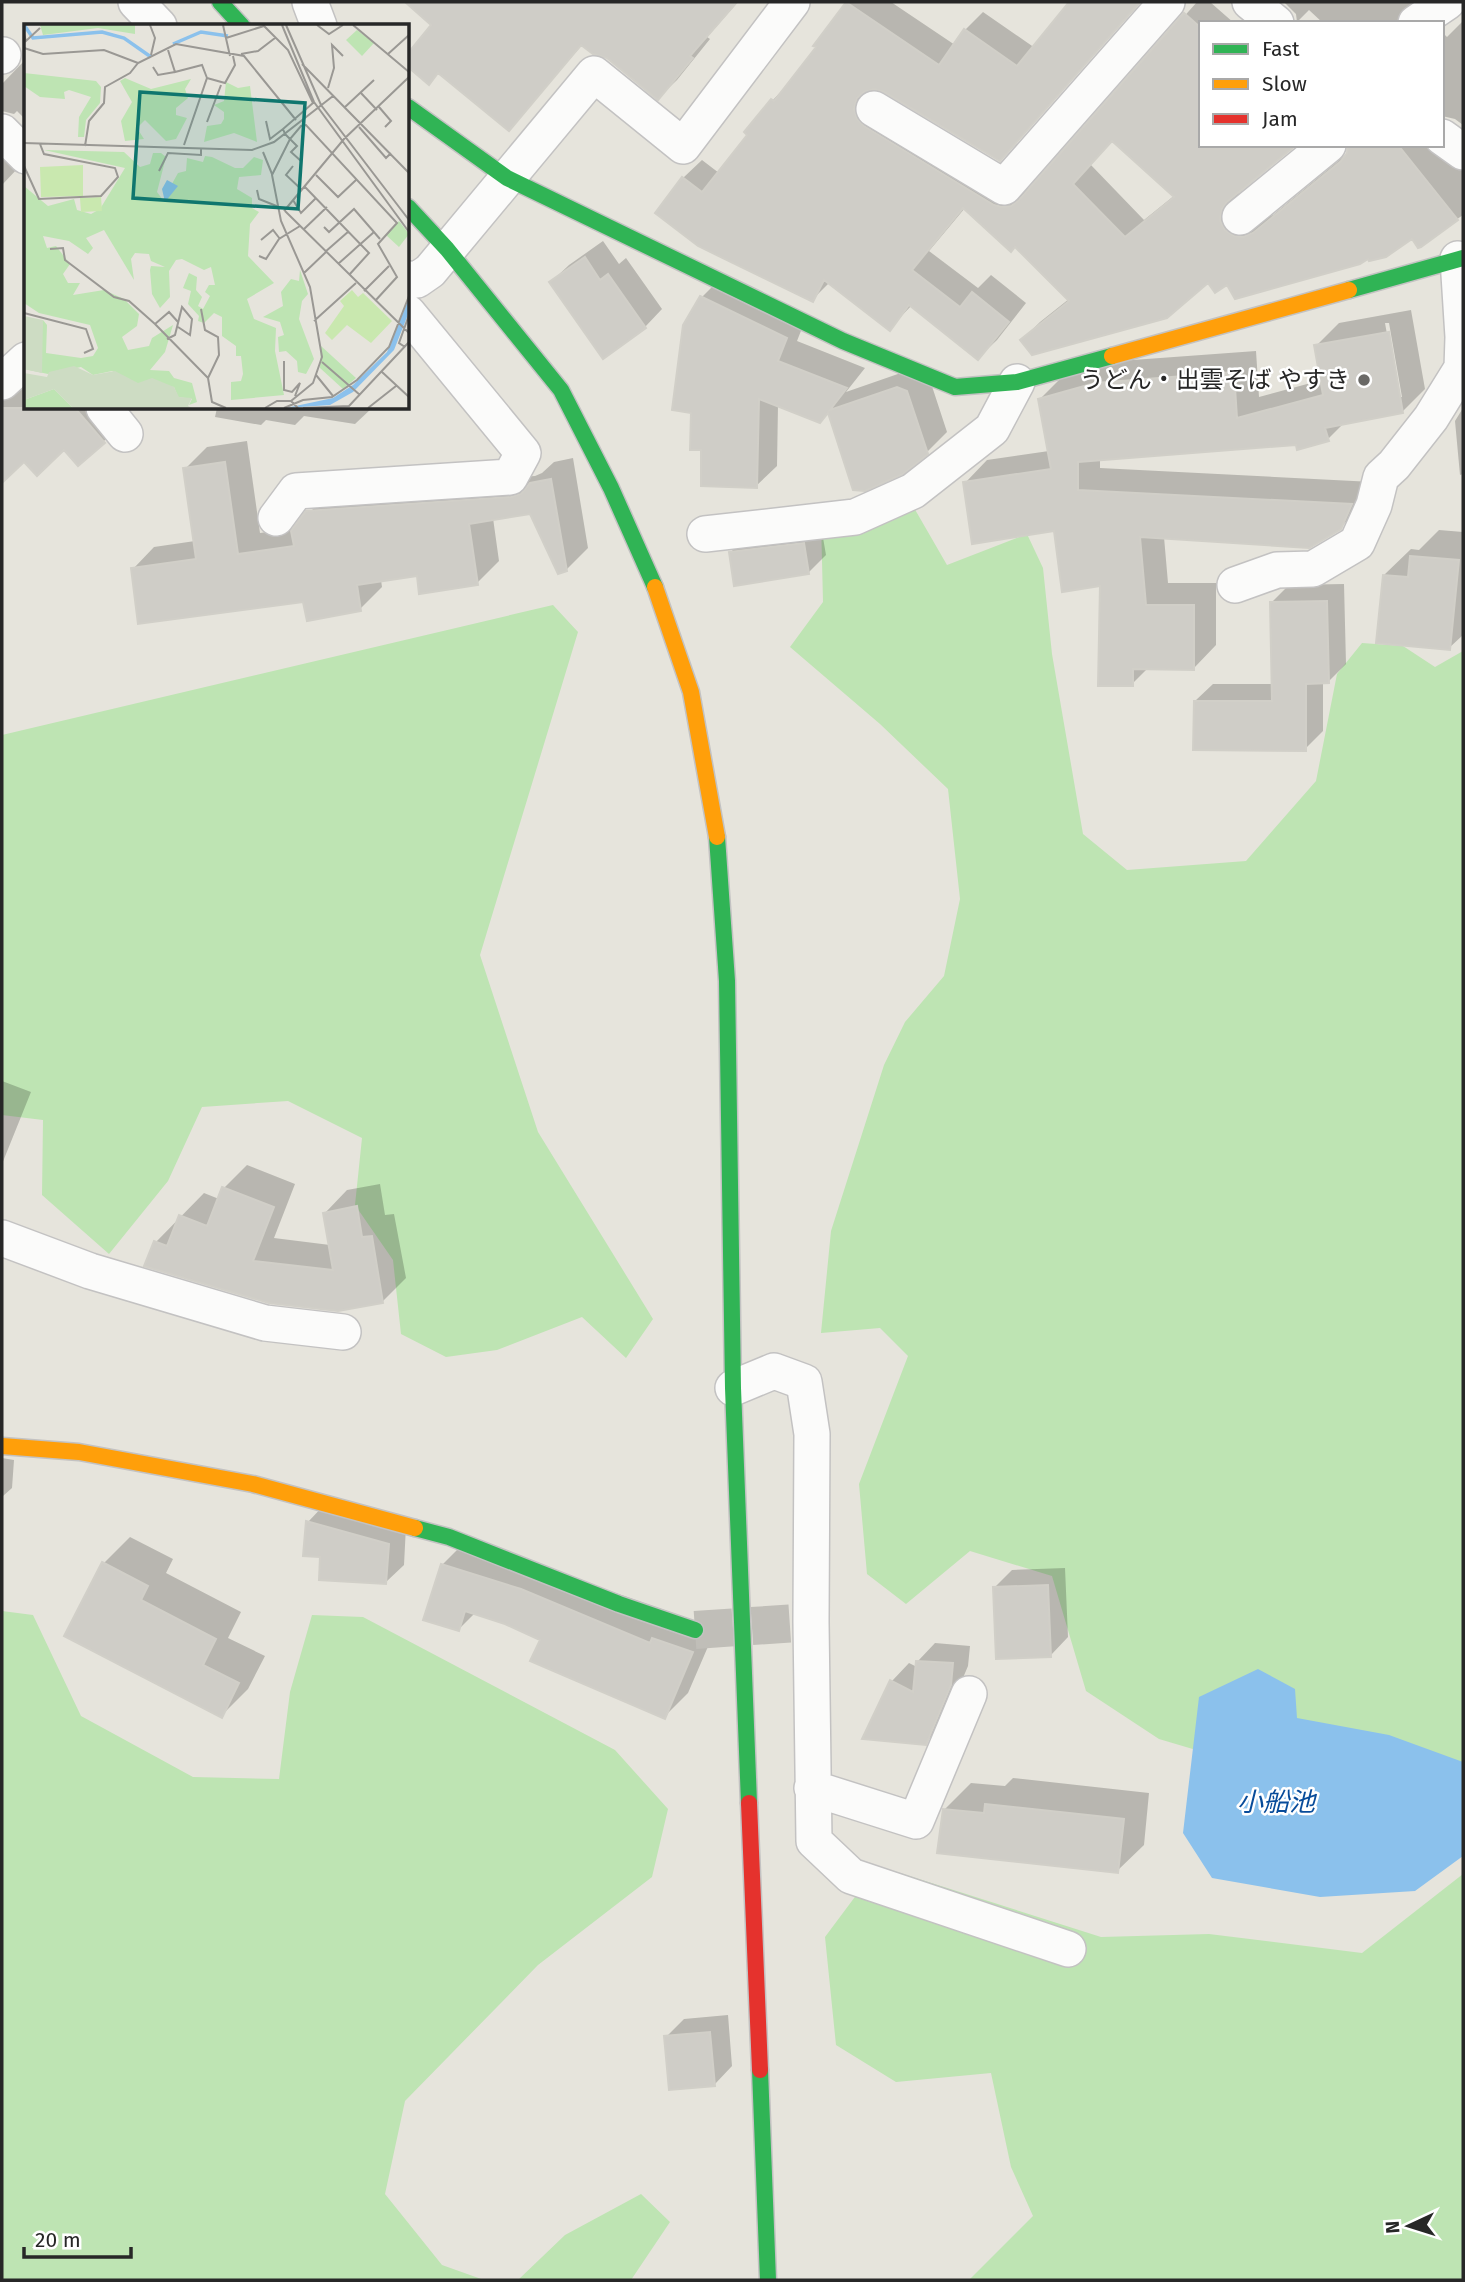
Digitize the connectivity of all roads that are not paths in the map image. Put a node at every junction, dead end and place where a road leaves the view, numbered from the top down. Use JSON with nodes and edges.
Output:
{"nodes":[{"id":1,"x":136,"y":2,"type":"edge"},
{"id":2,"x":220,"y":2,"type":"edge"},
{"id":3,"x":310,"y":2,"type":"edge"},
{"id":4,"x":793,"y":2,"type":"edge"},
{"id":5,"x":1167,"y":2,"type":"edge"},
{"id":6,"x":1250,"y":2,"type":"edge"},
{"id":7,"x":1447,"y":2,"type":"edge"},
{"id":8,"x":1274,"y":21,"type":"edge"},
{"id":9,"x":1419,"y":21,"type":"edge"},
{"id":10,"x":157,"y":24,"type":"edge"},
{"id":11,"x":240,"y":24,"type":"edge"},
{"id":12,"x":318,"y":24,"type":"edge"},
{"id":13,"x":410,"y":108,"type":"edge"},
{"id":14,"x":874,"y":109,"type":"dead end"},
{"id":15,"x":2,"y":132,"type":"edge"},
{"id":16,"x":1444,"y":138,"type":"edge"},
{"id":17,"x":1326,"y":147,"type":"edge"},
{"id":18,"x":1463,"y":152,"type":"edge"},
{"id":19,"x":24,"y":154,"type":"edge"},
{"id":20,"x":507,"y":178,"type":"junction"},
{"id":21,"x":410,"y":209,"type":"edge"},
{"id":22,"x":1240,"y":217,"type":"dead end"},
{"id":23,"x":447,"y":249,"type":"junction"},
{"id":24,"x":1456,"y":254,"type":"edge"},
{"id":25,"x":410,"y":279,"type":"edge"},
{"id":26,"x":410,"y":315,"type":"edge"},
{"id":27,"x":24,"y":362,"type":"edge"},
{"id":28,"x":2,"y":382,"type":"edge"},
{"id":29,"x":1017,"y":382,"type":"junction"},
{"id":30,"x":276,"y":519,"type":"dead end"},
{"id":31,"x":705,"y":534,"type":"dead end"},
{"id":32,"x":1235,"y":585,"type":"dead end"},
{"id":33,"x":2,"y":1238,"type":"edge"},
{"id":34,"x":343,"y":1332,"type":"dead end"},
{"id":35,"x":733,"y":1388,"type":"junction"},
{"id":36,"x":2,"y":1446,"type":"edge"},
{"id":37,"x":695,"y":1630,"type":"tunnel mouth"},
{"id":38,"x":969,"y":1694,"type":"dead end"},
{"id":39,"x":812,"y":1788,"type":"junction"},
{"id":40,"x":1068,"y":1949,"type":"dead end"},
{"id":41,"x":768,"y":2280,"type":"edge"}],
"edges":[{"from":1,"to":10,"type":"street"},
{"from":2,"to":11,"type":"street"},
{"from":3,"to":12,"type":"street"},
{"from":4,"to":20,"type":"street"},
{"from":5,"to":14,"type":"street"},
{"from":6,"to":8,"type":"street"},
{"from":7,"to":9,"type":"street"},
{"from":13,"to":20,"type":"street"},
{"from":15,"to":19,"type":"street"},
{"from":16,"to":18,"type":"street"},
{"from":17,"to":22,"type":"street"},
{"from":20,"to":23,"type":"street"},
{"from":20,"to":29,"type":"street"},
{"from":21,"to":23,"type":"street"},
{"from":23,"to":25,"type":"street"},
{"from":23,"to":35,"type":"street"},
{"from":24,"to":29,"type":"street"},
{"from":24,"to":32,"type":"street"},
{"from":26,"to":30,"type":"street"},
{"from":27,"to":28,"type":"street"},
{"from":29,"to":31,"type":"street"},
{"from":33,"to":34,"type":"street"},
{"from":35,"to":39,"type":"street"},
{"from":35,"to":41,"type":"street"},
{"from":36,"to":37,"type":"street"},
{"from":38,"to":39,"type":"street"},
{"from":39,"to":40,"type":"street"}]}
